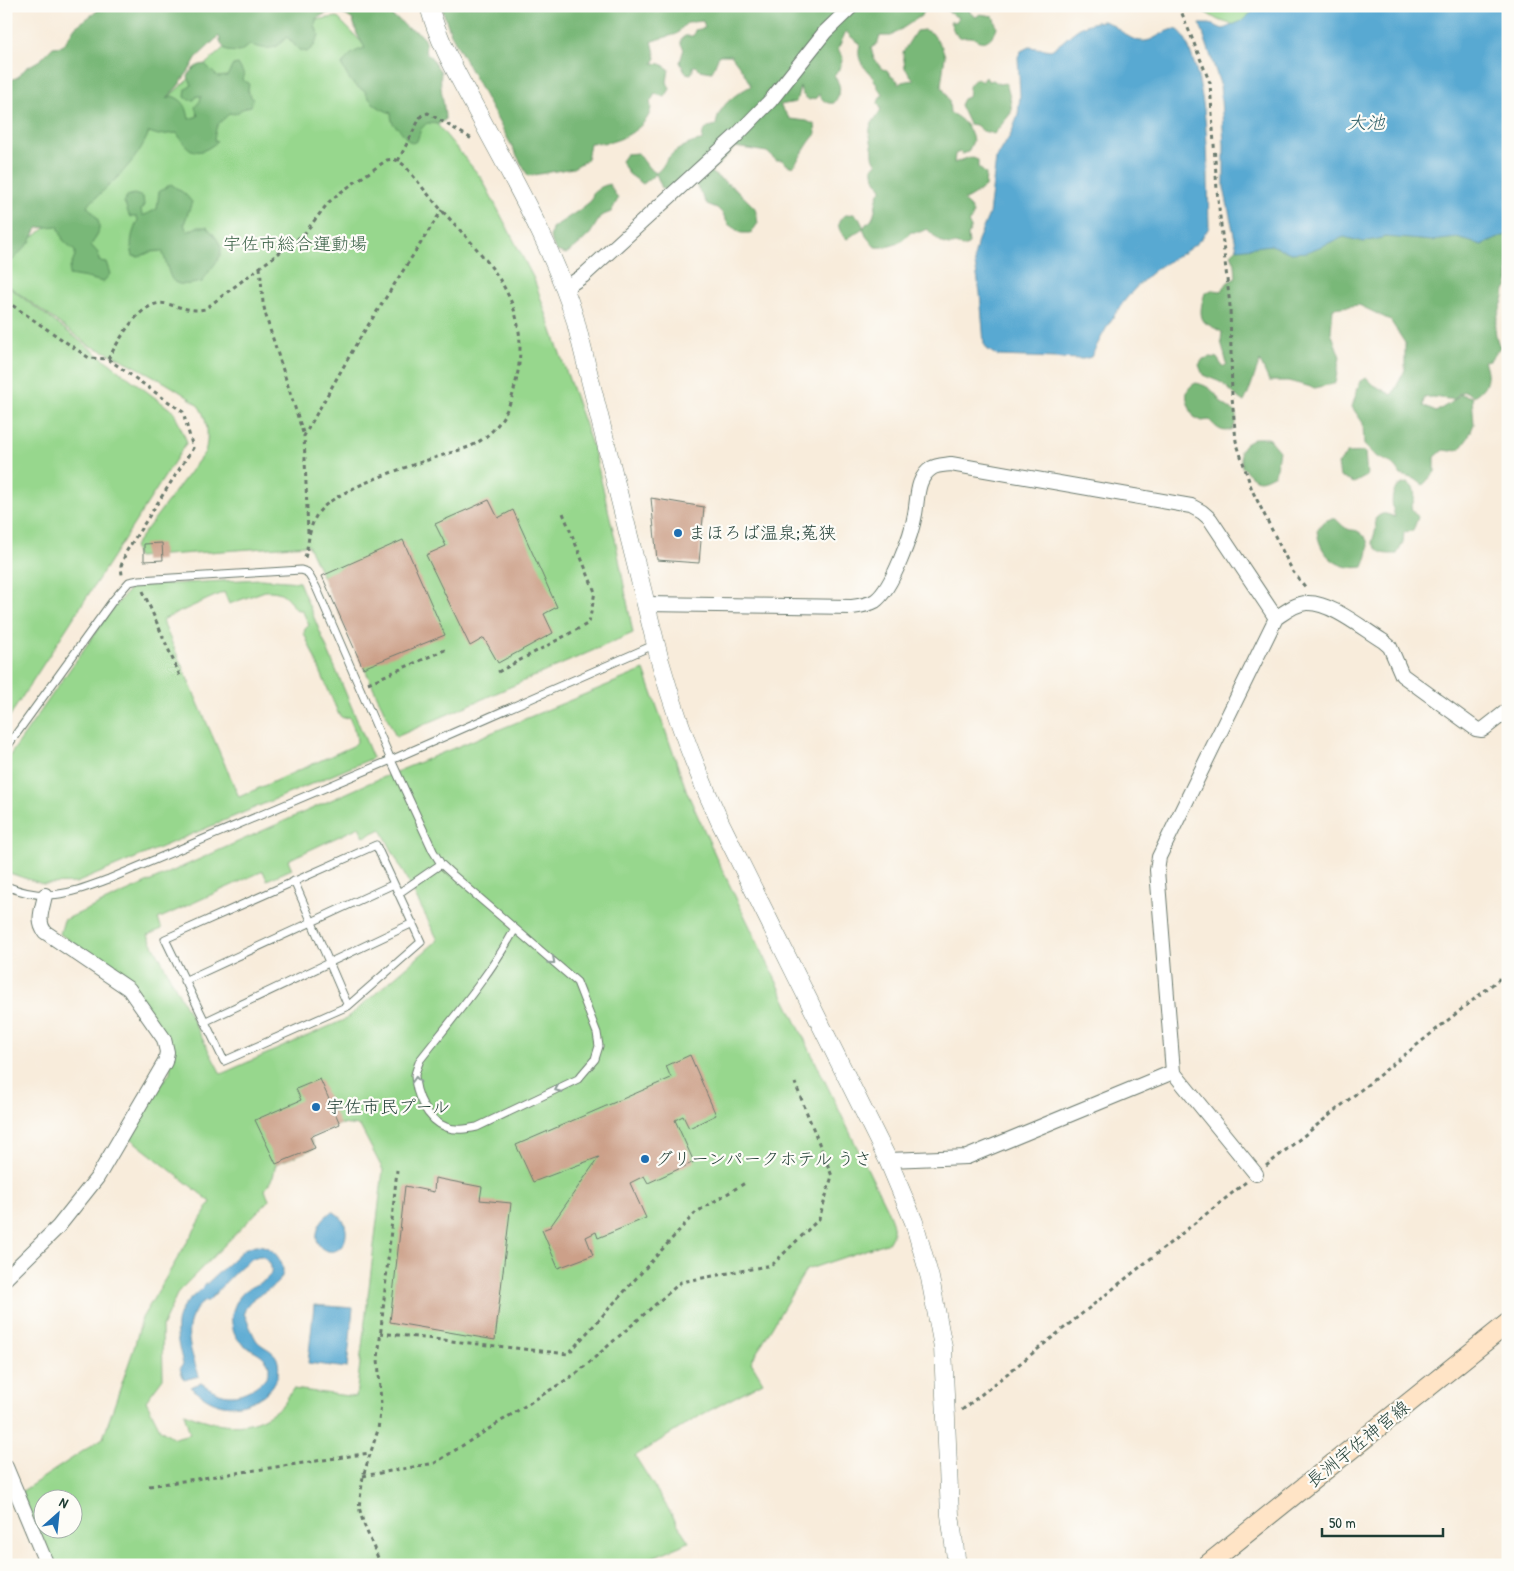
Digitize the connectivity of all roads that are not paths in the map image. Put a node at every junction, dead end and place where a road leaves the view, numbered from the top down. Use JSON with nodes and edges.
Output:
{"nodes":[{"id":1,"x":429,"y":6,"type":"edge"},
{"id":2,"x":852,"y":6,"type":"edge"},
{"id":3,"x":565,"y":288,"type":"junction"},
{"id":4,"x":645,"y":604,"type":"junction"},
{"id":5,"x":1276,"y":618,"type":"junction"},
{"id":6,"x":656,"y":644,"type":"junction"},
{"id":7,"x":1508,"y":710,"type":"edge"},
{"id":8,"x":6,"y":748,"type":"edge"},
{"id":9,"x":391,"y":760,"type":"junction"},
{"id":10,"x":441,"y":864,"type":"junction"},
{"id":11,"x":294,"y":881,"type":"junction"},
{"id":12,"x":394,"y":884,"type":"junction"},
{"id":13,"x":6,"y":886,"type":"edge"},
{"id":14,"x":399,"y":893,"type":"junction"},
{"id":15,"x":45,"y":895,"type":"junction"},
{"id":16,"x":311,"y":922,"type":"junction"},
{"id":17,"x":412,"y":923,"type":"junction"},
{"id":18,"x":515,"y":929,"type":"junction"},
{"id":19,"x":329,"y":963,"type":"junction"},
{"id":20,"x":184,"y":980,"type":"junction"},
{"id":21,"x":348,"y":1006,"type":"junction"},
{"id":22,"x":204,"y":1022,"type":"junction"},
{"id":23,"x":1174,"y":1072,"type":"junction"},
{"id":24,"x":888,"y":1160,"type":"junction"},
{"id":25,"x":1256,"y":1174,"type":"road end"},
{"id":26,"x":6,"y":1278,"type":"edge"},
{"id":27,"x":1508,"y":1323,"type":"edge"},
{"id":28,"x":6,"y":1467,"type":"edge"},
{"id":29,"x":12,"y":1495,"type":"edge"},
{"id":30,"x":47,"y":1565,"type":"edge"},
{"id":31,"x":957,"y":1565,"type":"edge"},
{"id":32,"x":1207,"y":1565,"type":"edge"}],
"edges":[{"from":1,"to":3,"type":"street"},
{"from":2,"to":3,"type":"street"},
{"from":3,"to":4,"type":"street"},
{"from":4,"to":5,"type":"street"},
{"from":4,"to":6,"type":"street"},
{"from":5,"to":7,"type":"street"},
{"from":5,"to":23,"type":"street"},
{"from":6,"to":9,"type":"lane"},
{"from":6,"to":24,"type":"street"},
{"from":8,"to":9,"type":"lane"},
{"from":9,"to":10,"type":"lane"},
{"from":9,"to":15,"type":"lane"},
{"from":10,"to":14,"type":"lane"},
{"from":10,"to":18,"type":"lane"},
{"from":11,"to":12,"type":"lane"},
{"from":11,"to":16,"type":"lane"},
{"from":11,"to":20,"type":"lane"},
{"from":12,"to":14,"type":"lane"},
{"from":12,"to":16,"type":"lane"},
{"from":13,"to":15,"type":"lane"},
{"from":14,"to":17,"type":"lane"},
{"from":15,"to":26,"type":"street"},
{"from":16,"to":19,"type":"lane"},
{"from":16,"to":20,"type":"lane"},
{"from":17,"to":19,"type":"lane"},
{"from":17,"to":21,"type":"lane"},
{"from":18,"to":18,"type":"lane","one_way":true},
{"from":19,"to":21,"type":"lane"},
{"from":19,"to":22,"type":"lane"},
{"from":20,"to":22,"type":"lane"},
{"from":21,"to":22,"type":"lane"},
{"from":23,"to":24,"type":"street"},
{"from":23,"to":25,"type":"street"},
{"from":24,"to":31,"type":"street"},
{"from":27,"to":32,"type":"main road","name":"長洲宇佐神宮線"},
{"from":28,"to":29,"type":"street"},
{"from":29,"to":30,"type":"street"}]}
